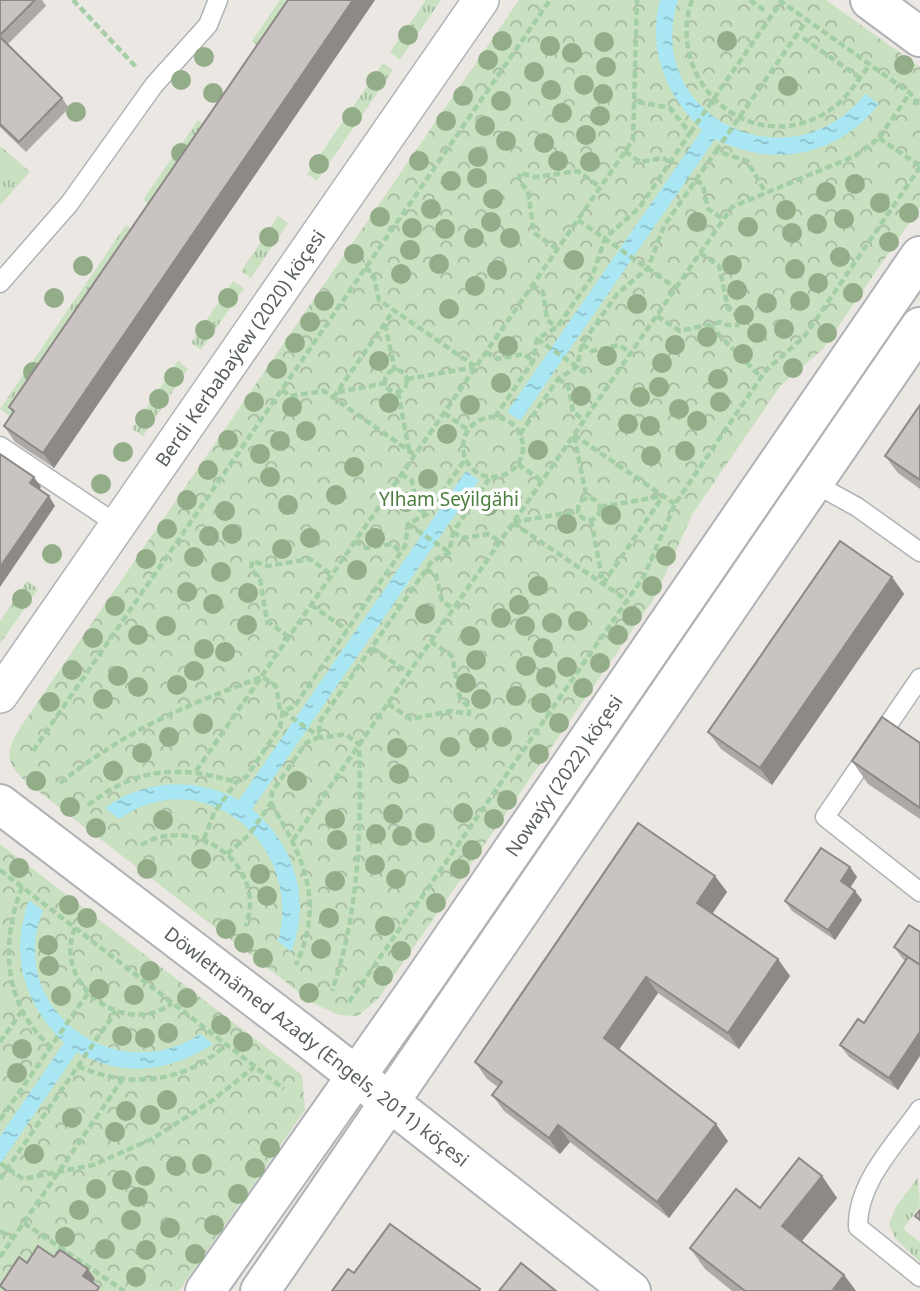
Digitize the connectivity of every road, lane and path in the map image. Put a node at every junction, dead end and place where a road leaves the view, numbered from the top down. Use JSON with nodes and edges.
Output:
{"nodes":[{"id":1,"x":73,"y":0,"type":"edge"},
{"id":2,"x":218,"y":0,"type":"edge"},
{"id":3,"x":481,"y":0,"type":"edge"},
{"id":4,"x":550,"y":0,"type":"edge"},
{"id":5,"x":637,"y":0,"type":"edge"},
{"id":6,"x":692,"y":0,"type":"edge"},
{"id":7,"x":750,"y":0,"type":"edge"},
{"id":8,"x":870,"y":0,"type":"edge"},
{"id":9,"x":780,"y":1,"type":"edge"},
{"id":10,"x":764,"y":10,"type":"dead end"},
{"id":11,"x":807,"y":20,"type":"junction"},
{"id":12,"x":920,"y":37,"type":"edge"},
{"id":13,"x":803,"y":38,"type":"dead end"},
{"id":14,"x":870,"y":64,"type":"junction"},
{"id":15,"x":860,"y":78,"type":"junction"},
{"id":16,"x":154,"y":85,"type":"junction"},
{"id":17,"x":910,"y":93,"type":"junction"},
{"id":18,"x":713,"y":101,"type":"junction"},
{"id":19,"x":634,"y":102,"type":"junction"},
{"id":20,"x":920,"y":107,"type":"edge"},
{"id":21,"x":738,"y":119,"type":"junction"},
{"id":22,"x":691,"y":132,"type":"junction"},
{"id":23,"x":879,"y":138,"type":"junction"},
{"id":24,"x":717,"y":150,"type":"junction"},
{"id":25,"x":625,"y":151,"type":"junction"},
{"id":26,"x":670,"y":162,"type":"junction"},
{"id":27,"x":920,"y":167,"type":"edge"},
{"id":28,"x":696,"y":180,"type":"junction"},
{"id":29,"x":600,"y":187,"type":"junction"},
{"id":30,"x":766,"y":193,"type":"junction"},
{"id":31,"x":724,"y":219,"type":"junction"},
{"id":32,"x":578,"y":220,"type":"junction"},
{"id":33,"x":605,"y":238,"type":"junction"},
{"id":34,"x":557,"y":249,"type":"junction"},
{"id":35,"x":700,"y":253,"type":"junction"},
{"id":36,"x":920,"y":256,"type":"edge"},
{"id":37,"x":646,"y":267,"type":"junction"},
{"id":38,"x":365,"y":268,"type":"junction"},
{"id":39,"x":0,"y":283,"type":"edge"},
{"id":40,"x":532,"y":285,"type":"junction"},
{"id":41,"x":676,"y":288,"type":"junction"},
{"id":42,"x":394,"y":310,"type":"junction"},
{"id":43,"x":657,"y":316,"type":"junction"},
{"id":44,"x":385,"y":323,"type":"junction"},
{"id":45,"x":709,"y":325,"type":"junction"},
{"id":46,"x":557,"y":327,"type":"junction"},
{"id":47,"x":920,"y":327,"type":"edge"},
{"id":48,"x":539,"y":340,"type":"junction"},
{"id":49,"x":582,"y":344,"type":"junction"},
{"id":50,"x":486,"y":352,"type":"junction"},
{"id":51,"x":631,"y":352,"type":"junction"},
{"id":52,"x":533,"y":361,"type":"junction"},
{"id":53,"x":575,"y":365,"type":"junction"},
{"id":54,"x":476,"y":367,"type":"junction"},
{"id":55,"x":394,"y":371,"type":"junction"},
{"id":56,"x":586,"y":373,"type":"dead end"},
{"id":57,"x":761,"y":377,"type":"junction"},
{"id":58,"x":407,"y":379,"type":"junction"},
{"id":59,"x":558,"y":379,"type":"junction"},
{"id":60,"x":386,"y":383,"type":"junction"},
{"id":61,"x":282,"y":390,"type":"junction"},
{"id":62,"x":398,"y":392,"type":"junction"},
{"id":63,"x":337,"y":393,"type":"junction"},
{"id":64,"x":333,"y":398,"type":"junction"},
{"id":65,"x":444,"y":413,"type":"junction"},
{"id":66,"x":495,"y":417,"type":"junction"},
{"id":67,"x":584,"y":420,"type":"junction"},
{"id":68,"x":468,"y":430,"type":"junction"},
{"id":69,"x":520,"y":434,"type":"junction"},
{"id":70,"x":574,"y":435,"type":"junction"},
{"id":71,"x":0,"y":446,"type":"edge"},
{"id":72,"x":410,"y":450,"type":"junction"},
{"id":73,"x":415,"y":455,"type":"junction"},
{"id":74,"x":466,"y":458,"type":"junction"},
{"id":75,"x":518,"y":464,"type":"junction"},
{"id":76,"x":401,"y":474,"type":"junction"},
{"id":77,"x":491,"y":476,"type":"junction"},
{"id":78,"x":542,"y":481,"type":"junction"},
{"id":79,"x":812,"y":482,"type":"junction"},
{"id":80,"x":663,"y":496,"type":"junction"},
{"id":81,"x":587,"y":499,"type":"junction"},
{"id":82,"x":675,"y":503,"type":"junction"},
{"id":83,"x":600,"y":507,"type":"junction"},
{"id":84,"x":579,"y":511,"type":"junction"},
{"id":85,"x":427,"y":514,"type":"junction"},
{"id":86,"x":591,"y":520,"type":"junction"},
{"id":87,"x":513,"y":523,"type":"junction"},
{"id":88,"x":118,"y":525,"type":"junction"},
{"id":89,"x":411,"y":526,"type":"junction"},
{"id":90,"x":453,"y":532,"type":"junction"},
{"id":91,"x":355,"y":541,"type":"junction"},
{"id":92,"x":500,"y":542,"type":"junction"},
{"id":93,"x":447,"y":551,"type":"junction"},
{"id":94,"x":401,"y":552,"type":"junction"},
{"id":95,"x":920,"y":552,"type":"edge"},
{"id":96,"x":426,"y":569,"type":"junction"},
{"id":97,"x":332,"y":575,"type":"junction"},
{"id":98,"x":603,"y":584,"type":"junction"},
{"id":99,"x":627,"y":600,"type":"junction"},
{"id":100,"x":311,"y":605,"type":"junction"},
{"id":101,"x":454,"y":608,"type":"junction"},
{"id":102,"x":347,"y":630,"type":"junction"},
{"id":103,"x":289,"y":637,"type":"junction"},
{"id":104,"x":430,"y":642,"type":"junction"},
{"id":105,"x":372,"y":647,"type":"junction"},
{"id":106,"x":409,"y":673,"type":"junction"},
{"id":107,"x":262,"y":677,"type":"junction"},
{"id":108,"x":920,"y":678,"type":"edge"},
{"id":109,"x":0,"y":695,"type":"edge"},
{"id":110,"x":388,"y":704,"type":"junction"},
{"id":111,"x":284,"y":712,"type":"junction"},
{"id":112,"x":318,"y":736,"type":"junction"},
{"id":113,"x":359,"y":744,"type":"junction"},
{"id":114,"x":33,"y":751,"type":"dead end"},
{"id":115,"x":197,"y":771,"type":"junction"},
{"id":116,"x":60,"y":783,"type":"dead end"},
{"id":117,"x":234,"y":783,"type":"junction"},
{"id":118,"x":0,"y":804,"type":"edge"},
{"id":119,"x":88,"y":805,"type":"dead end"},
{"id":120,"x":269,"y":805,"type":"junction"},
{"id":121,"x":204,"y":839,"type":"junction"},
{"id":122,"x":293,"y":840,"type":"junction"},
{"id":123,"x":141,"y":845,"type":"dead end"},
{"id":124,"x":227,"y":853,"type":"junction"},
{"id":125,"x":0,"y":870,"type":"edge"},
{"id":126,"x":22,"y":887,"type":"junction"},
{"id":127,"x":920,"y":892,"type":"edge"},
{"id":128,"x":246,"y":926,"type":"dead end"},
{"id":129,"x":75,"y":928,"type":"junction"},
{"id":130,"x":296,"y":965,"type":"dead end"},
{"id":131,"x":332,"y":991,"type":"dead end"},
{"id":132,"x":88,"y":993,"type":"junction"},
{"id":133,"x":349,"y":1002,"type":"dead end"},
{"id":134,"x":172,"y":1003,"type":"junction"},
{"id":135,"x":22,"y":1011,"type":"junction"},
{"id":136,"x":116,"y":1011,"type":"junction"},
{"id":137,"x":0,"y":1042,"type":"edge"},
{"id":138,"x":226,"y":1045,"type":"junction"},
{"id":139,"x":51,"y":1046,"type":"junction"},
{"id":140,"x":79,"y":1065,"type":"junction"},
{"id":141,"x":254,"y":1067,"type":"junction"},
{"id":142,"x":355,"y":1076,"type":"junction"},
{"id":143,"x":122,"y":1080,"type":"junction"},
{"id":144,"x":284,"y":1089,"type":"dead end"},
{"id":145,"x":391,"y":1103,"type":"junction"},
{"id":146,"x":920,"y":1109,"type":"edge"},
{"id":147,"x":0,"y":1120,"type":"edge"},
{"id":148,"x":0,"y":1163,"type":"edge"},
{"id":149,"x":8,"y":1168,"type":"junction"},
{"id":150,"x":59,"y":1172,"type":"junction"},
{"id":151,"x":0,"y":1179,"type":"edge"},
{"id":152,"x":24,"y":1223,"type":"junction"},
{"id":153,"x":0,"y":1231,"type":"edge"},
{"id":154,"x":13,"y":1238,"type":"junction"},
{"id":155,"x":0,"y":1257,"type":"edge"},
{"id":156,"x":920,"y":1277,"type":"edge"},
{"id":157,"x":124,"y":1291,"type":"edge"},
{"id":158,"x":205,"y":1291,"type":"edge"},
{"id":159,"x":260,"y":1291,"type":"edge"},
{"id":160,"x":631,"y":1291,"type":"edge"}],
"edges":[{"from":1,"to":16,"type":"path"},
{"from":2,"to":16,"type":"lane"},
{"from":3,"to":88,"type":"street","name":"Berdi Kerbabaýew (2020) köçesi"},
{"from":4,"to":38,"type":"path"},
{"from":5,"to":19,"type":"path"},
{"from":6,"to":18,"type":"path"},
{"from":7,"to":10,"type":"path"},
{"from":8,"to":12,"type":"main road"},
{"from":9,"to":11,"type":"path"},
{"from":9,"to":18,"type":"path"},
{"from":11,"to":14,"type":"path"},
{"from":11,"to":21,"type":"path"},
{"from":13,"to":15,"type":"path"},
{"from":14,"to":15,"type":"path"},
{"from":14,"to":17,"type":"path"},
{"from":15,"to":21,"type":"path"},
{"from":16,"to":39,"type":"lane"},
{"from":17,"to":20,"type":"path"},
{"from":17,"to":23,"type":"path"},
{"from":18,"to":21,"type":"path"},
{"from":18,"to":22,"type":"path"},
{"from":19,"to":22,"type":"path"},
{"from":19,"to":25,"type":"path"},
{"from":21,"to":24,"type":"path"},
{"from":22,"to":26,"type":"path"},
{"from":23,"to":27,"type":"path"},
{"from":23,"to":30,"type":"path"},
{"from":24,"to":28,"type":"path"},
{"from":24,"to":30,"type":"path"},
{"from":25,"to":26,"type":"path"},
{"from":25,"to":29,"type":"path"},
{"from":26,"to":33,"type":"path"},
{"from":27,"to":57,"type":"path"},
{"from":28,"to":31,"type":"path"},
{"from":28,"to":37,"type":"path"},
{"from":29,"to":32,"type":"path"},
{"from":29,"to":34,"type":"path"},
{"from":30,"to":31,"type":"path"},
{"from":31,"to":35,"type":"path"},
{"from":32,"to":33,"type":"path"},
{"from":32,"to":34,"type":"path"},
{"from":33,"to":37,"type":"path"},
{"from":33,"to":46,"type":"path"},
{"from":34,"to":40,"type":"path"},
{"from":35,"to":41,"type":"path"},
{"from":35,"to":45,"type":"path"},
{"from":36,"to":142,"type":"main road","name":"Nowaýy (2022) köçesi"},
{"from":37,"to":41,"type":"path"},
{"from":37,"to":49,"type":"path"},
{"from":38,"to":42,"type":"path"},
{"from":38,"to":61,"type":"path"},
{"from":40,"to":46,"type":"path"},
{"from":40,"to":50,"type":"path"},
{"from":41,"to":43,"type":"path"},
{"from":42,"to":44,"type":"path"},
{"from":42,"to":54,"type":"path"},
{"from":43,"to":45,"type":"path"},
{"from":43,"to":51,"type":"path"},
{"from":44,"to":55,"type":"path"},
{"from":44,"to":63,"type":"path"},
{"from":45,"to":57,"type":"path"},
{"from":46,"to":48,"type":"path"},
{"from":47,"to":79,"type":"main road"},
{"from":48,"to":52,"type":"path"},
{"from":48,"to":53,"type":"path"},
{"from":49,"to":51,"type":"path"},
{"from":49,"to":53,"type":"path"},
{"from":50,"to":52,"type":"path"},
{"from":50,"to":54,"type":"path"},
{"from":51,"to":67,"type":"path"},
{"from":52,"to":66,"type":"path"},
{"from":53,"to":56,"type":"path"},
{"from":53,"to":59,"type":"path"},
{"from":54,"to":58,"type":"path"},
{"from":54,"to":65,"type":"path"},
{"from":55,"to":58,"type":"path"},
{"from":55,"to":60,"type":"path"},
{"from":57,"to":82,"type":"path"},
{"from":58,"to":62,"type":"path"},
{"from":59,"to":67,"type":"path"},
{"from":59,"to":69,"type":"path"},
{"from":60,"to":62,"type":"path"},
{"from":60,"to":63,"type":"path"},
{"from":61,"to":64,"type":"path"},
{"from":61,"to":114,"type":"path"},
{"from":62,"to":72,"type":"path"},
{"from":63,"to":64,"type":"path"},
{"from":64,"to":72,"type":"path"},
{"from":65,"to":68,"type":"path"},
{"from":65,"to":73,"type":"path"},
{"from":66,"to":68,"type":"path"},
{"from":66,"to":69,"type":"path"},
{"from":67,"to":70,"type":"path"},
{"from":68,"to":74,"type":"path"},
{"from":69,"to":75,"type":"path"},
{"from":70,"to":78,"type":"path"},
{"from":70,"to":80,"type":"path"},
{"from":70,"to":81,"type":"path"},
{"from":71,"to":88,"type":"lane"},
{"from":72,"to":73,"type":"path"},
{"from":73,"to":76,"type":"path"},
{"from":74,"to":77,"type":"path"},
{"from":74,"to":85,"type":"path"},
{"from":75,"to":77,"type":"path"},
{"from":75,"to":78,"type":"path"},
{"from":76,"to":85,"type":"path"},
{"from":76,"to":91,"type":"path"},
{"from":77,"to":90,"type":"path"},
{"from":78,"to":87,"type":"path"},
{"from":79,"to":95,"type":"lane"},
{"from":79,"to":145,"type":"main road"},
{"from":80,"to":82,"type":"path"},
{"from":80,"to":83,"type":"path"},
{"from":80,"to":98,"type":"path"},
{"from":81,"to":83,"type":"path"},
{"from":81,"to":84,"type":"path"},
{"from":82,"to":99,"type":"path"},
{"from":83,"to":86,"type":"path"},
{"from":84,"to":86,"type":"path"},
{"from":84,"to":87,"type":"path"},
{"from":85,"to":89,"type":"path"},
{"from":86,"to":98,"type":"path"},
{"from":87,"to":92,"type":"path"},
{"from":87,"to":98,"type":"path"},
{"from":88,"to":109,"type":"street","name":"Berdi Kerbabaýew (2020) köçesi"},
{"from":89,"to":93,"type":"path"},
{"from":89,"to":94,"type":"path"},
{"from":90,"to":92,"type":"path"},
{"from":90,"to":93,"type":"path"},
{"from":91,"to":94,"type":"path"},
{"from":91,"to":97,"type":"path"},
{"from":92,"to":101,"type":"path"},
{"from":93,"to":96,"type":"path"},
{"from":94,"to":102,"type":"path"},
{"from":96,"to":101,"type":"path"},
{"from":96,"to":105,"type":"path"},
{"from":97,"to":100,"type":"path"},
{"from":97,"to":103,"type":"path"},
{"from":98,"to":99,"type":"path"},
{"from":99,"to":133,"type":"path"},
{"from":100,"to":102,"type":"path"},
{"from":100,"to":103,"type":"path"},
{"from":101,"to":104,"type":"path"},
{"from":102,"to":111,"type":"path"},
{"from":103,"to":107,"type":"path"},
{"from":104,"to":106,"type":"path"},
{"from":104,"to":110,"type":"path"},
{"from":105,"to":106,"type":"path"},
{"from":105,"to":112,"type":"path"},
{"from":106,"to":110,"type":"path"},
{"from":107,"to":111,"type":"path"},
{"from":107,"to":115,"type":"path"},
{"from":107,"to":116,"type":"path"},
{"from":108,"to":127,"type":"lane"},
{"from":110,"to":113,"type":"path"},
{"from":111,"to":112,"type":"path"},
{"from":111,"to":117,"type":"path"},
{"from":112,"to":113,"type":"path"},
{"from":112,"to":120,"type":"path"},
{"from":113,"to":122,"type":"path"},
{"from":113,"to":131,"type":"path"},
{"from":115,"to":117,"type":"path"},
{"from":115,"to":119,"type":"path"},
{"from":117,"to":121,"type":"path"},
{"from":118,"to":142,"type":"main road","name":"Döwletmämed Azady (Engels, 2011) köçesi"},
{"from":120,"to":122,"type":"path"},
{"from":120,"to":124,"type":"path"},
{"from":121,"to":123,"type":"path"},
{"from":121,"to":124,"type":"path"},
{"from":122,"to":130,"type":"path"},
{"from":124,"to":128,"type":"path"},
{"from":125,"to":126,"type":"path"},
{"from":126,"to":129,"type":"path"},
{"from":126,"to":135,"type":"path"},
{"from":129,"to":132,"type":"path"},
{"from":129,"to":134,"type":"path"},
{"from":132,"to":136,"type":"path"},
{"from":132,"to":139,"type":"path"},
{"from":134,"to":136,"type":"path"},
{"from":134,"to":138,"type":"path"},
{"from":135,"to":137,"type":"path"},
{"from":135,"to":139,"type":"path"},
{"from":136,"to":140,"type":"path"},
{"from":138,"to":141,"type":"path"},
{"from":138,"to":143,"type":"path"},
{"from":139,"to":147,"type":"path"},
{"from":140,"to":143,"type":"path"},
{"from":140,"to":149,"type":"path"},
{"from":141,"to":144,"type":"path"},
{"from":141,"to":150,"type":"path"},
{"from":142,"to":145,"type":"main road","name":"Döwletmämed Azady (Engels, 2011) köçesi"},
{"from":142,"to":158,"type":"main road","name":"Nowaýy (2022) köçesi"},
{"from":143,"to":150,"type":"path"},
{"from":145,"to":159,"type":"main road"},
{"from":145,"to":160,"type":"main road","name":"Döwletmämed Azady (Engels, 2011) köçesi"},
{"from":146,"to":156,"type":"lane"},
{"from":148,"to":149,"type":"path"},
{"from":149,"to":150,"type":"path"},
{"from":149,"to":151,"type":"path"},
{"from":150,"to":152,"type":"path"},
{"from":152,"to":154,"type":"path"},
{"from":152,"to":157,"type":"path"},
{"from":153,"to":154,"type":"path"},
{"from":154,"to":155,"type":"path"}]}
